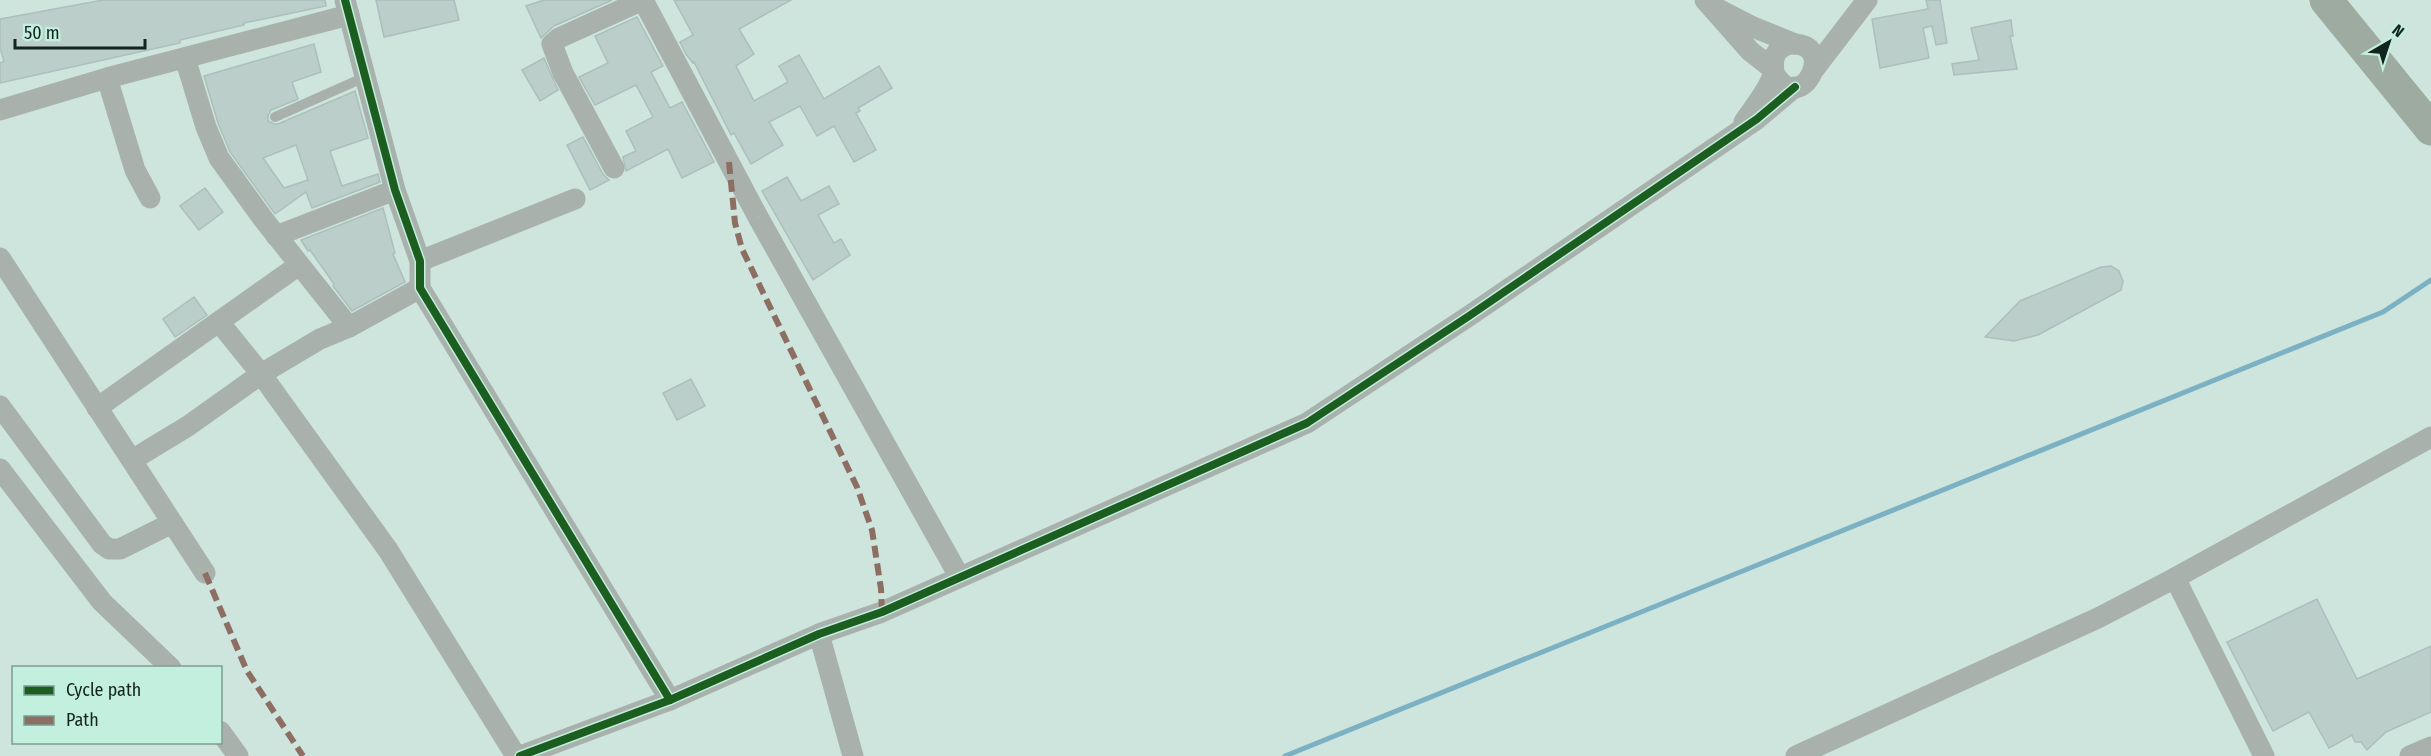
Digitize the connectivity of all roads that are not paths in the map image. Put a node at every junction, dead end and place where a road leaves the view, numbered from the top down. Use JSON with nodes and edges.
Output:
{"nodes":[{"id":1,"x":643,"y":0,"type":"edge"},
{"id":2,"x":2326,"y":0,"type":"edge"},
{"id":3,"x":1708,"y":3,"type":"edge"},
{"id":4,"x":347,"y":7,"type":"edge"},
{"id":5,"x":1861,"y":8,"type":"edge"},
{"id":6,"x":1806,"y":54,"type":"junction"},
{"id":7,"x":185,"y":58,"type":"junction"},
{"id":8,"x":1773,"y":71,"type":"junction"},
{"id":9,"x":365,"y":77,"type":"junction"},
{"id":10,"x":107,"y":78,"type":"junction"},
{"id":11,"x":1795,"y":87,"type":"junction"},
{"id":12,"x":0,"y":110,"type":"edge"},
{"id":13,"x":275,"y":117,"type":"dead end"},
{"id":14,"x":2431,"y":129,"type":"edge"},
{"id":15,"x":1737,"y":133,"type":"junction"},
{"id":16,"x":614,"y":168,"type":"dead end"},
{"id":17,"x":394,"y":190,"type":"junction"},
{"id":18,"x":150,"y":198,"type":"dead end"},
{"id":19,"x":575,"y":199,"type":"dead end"},
{"id":20,"x":276,"y":236,"type":"junction"},
{"id":21,"x":0,"y":258,"type":"edge"},
{"id":22,"x":420,"y":261,"type":"junction"},
{"id":23,"x":299,"y":265,"type":"junction"},
{"id":24,"x":420,"y":288,"type":"junction"},
{"id":25,"x":219,"y":322,"type":"junction"},
{"id":26,"x":349,"y":327,"type":"junction"},
{"id":27,"x":261,"y":374,"type":"junction"},
{"id":28,"x":0,"y":406,"type":"edge"},
{"id":29,"x":97,"y":408,"type":"junction"},
{"id":30,"x":2431,"y":437,"type":"edge"},
{"id":31,"x":132,"y":460,"type":"junction"},
{"id":32,"x":0,"y":469,"type":"edge"},
{"id":33,"x":172,"y":523,"type":"junction"},
{"id":34,"x":205,"y":573,"type":"dead end"},
{"id":35,"x":959,"y":576,"type":"junction"},
{"id":36,"x":2175,"y":578,"type":"junction"},
{"id":37,"x":819,"y":634,"type":"junction"},
{"id":38,"x":169,"y":666,"type":"edge"},
{"id":39,"x":670,"y":700,"type":"junction"},
{"id":40,"x":222,"y":733,"type":"edge"},
{"id":41,"x":2431,"y":747,"type":"edge"},
{"id":42,"x":238,"y":756,"type":"edge"},
{"id":43,"x":518,"y":756,"type":"edge"},
{"id":44,"x":853,"y":756,"type":"edge"},
{"id":45,"x":1796,"y":756,"type":"edge"},
{"id":46,"x":2264,"y":756,"type":"edge"},
{"id":47,"x":2410,"y":756,"type":"edge"}],
"edges":[{"from":1,"to":16,"type":"street"},
{"from":1,"to":35,"type":"street"},
{"from":2,"to":14,"type":"main road"},
{"from":3,"to":6,"type":"street"},
{"from":3,"to":8,"type":"street"},
{"from":4,"to":7,"type":"street"},
{"from":4,"to":9,"type":"street"},
{"from":5,"to":6,"type":"street"},
{"from":6,"to":8,"type":"street"},
{"from":6,"to":11,"type":"street"},
{"from":7,"to":10,"type":"street"},
{"from":7,"to":20,"type":"street"},
{"from":8,"to":11,"type":"street"},
{"from":8,"to":15,"type":"street"},
{"from":9,"to":13,"type":"lane"},
{"from":9,"to":17,"type":"street"},
{"from":10,"to":12,"type":"street"},
{"from":10,"to":18,"type":"street"},
{"from":11,"to":15,"type":"street"},
{"from":15,"to":35,"type":"street"},
{"from":17,"to":20,"type":"street"},
{"from":17,"to":22,"type":"street"},
{"from":19,"to":22,"type":"street"},
{"from":20,"to":23,"type":"street"},
{"from":21,"to":29,"type":"street"},
{"from":22,"to":24,"type":"street"},
{"from":23,"to":25,"type":"street"},
{"from":23,"to":26,"type":"street"},
{"from":24,"to":26,"type":"street"},
{"from":24,"to":39,"type":"street"},
{"from":25,"to":27,"type":"street"},
{"from":25,"to":29,"type":"street"},
{"from":26,"to":27,"type":"street"},
{"from":27,"to":31,"type":"street"},
{"from":27,"to":43,"type":"street"},
{"from":28,"to":33,"type":"street"},
{"from":29,"to":31,"type":"street"},
{"from":30,"to":36,"type":"street"},
{"from":31,"to":33,"type":"street"},
{"from":32,"to":38,"type":"street"},
{"from":33,"to":34,"type":"street"},
{"from":35,"to":37,"type":"street"},
{"from":36,"to":45,"type":"street"},
{"from":36,"to":46,"type":"street"},
{"from":37,"to":39,"type":"street"},
{"from":37,"to":44,"type":"street"},
{"from":39,"to":43,"type":"street"},
{"from":40,"to":42,"type":"street"},
{"from":41,"to":47,"type":"street"}]}
